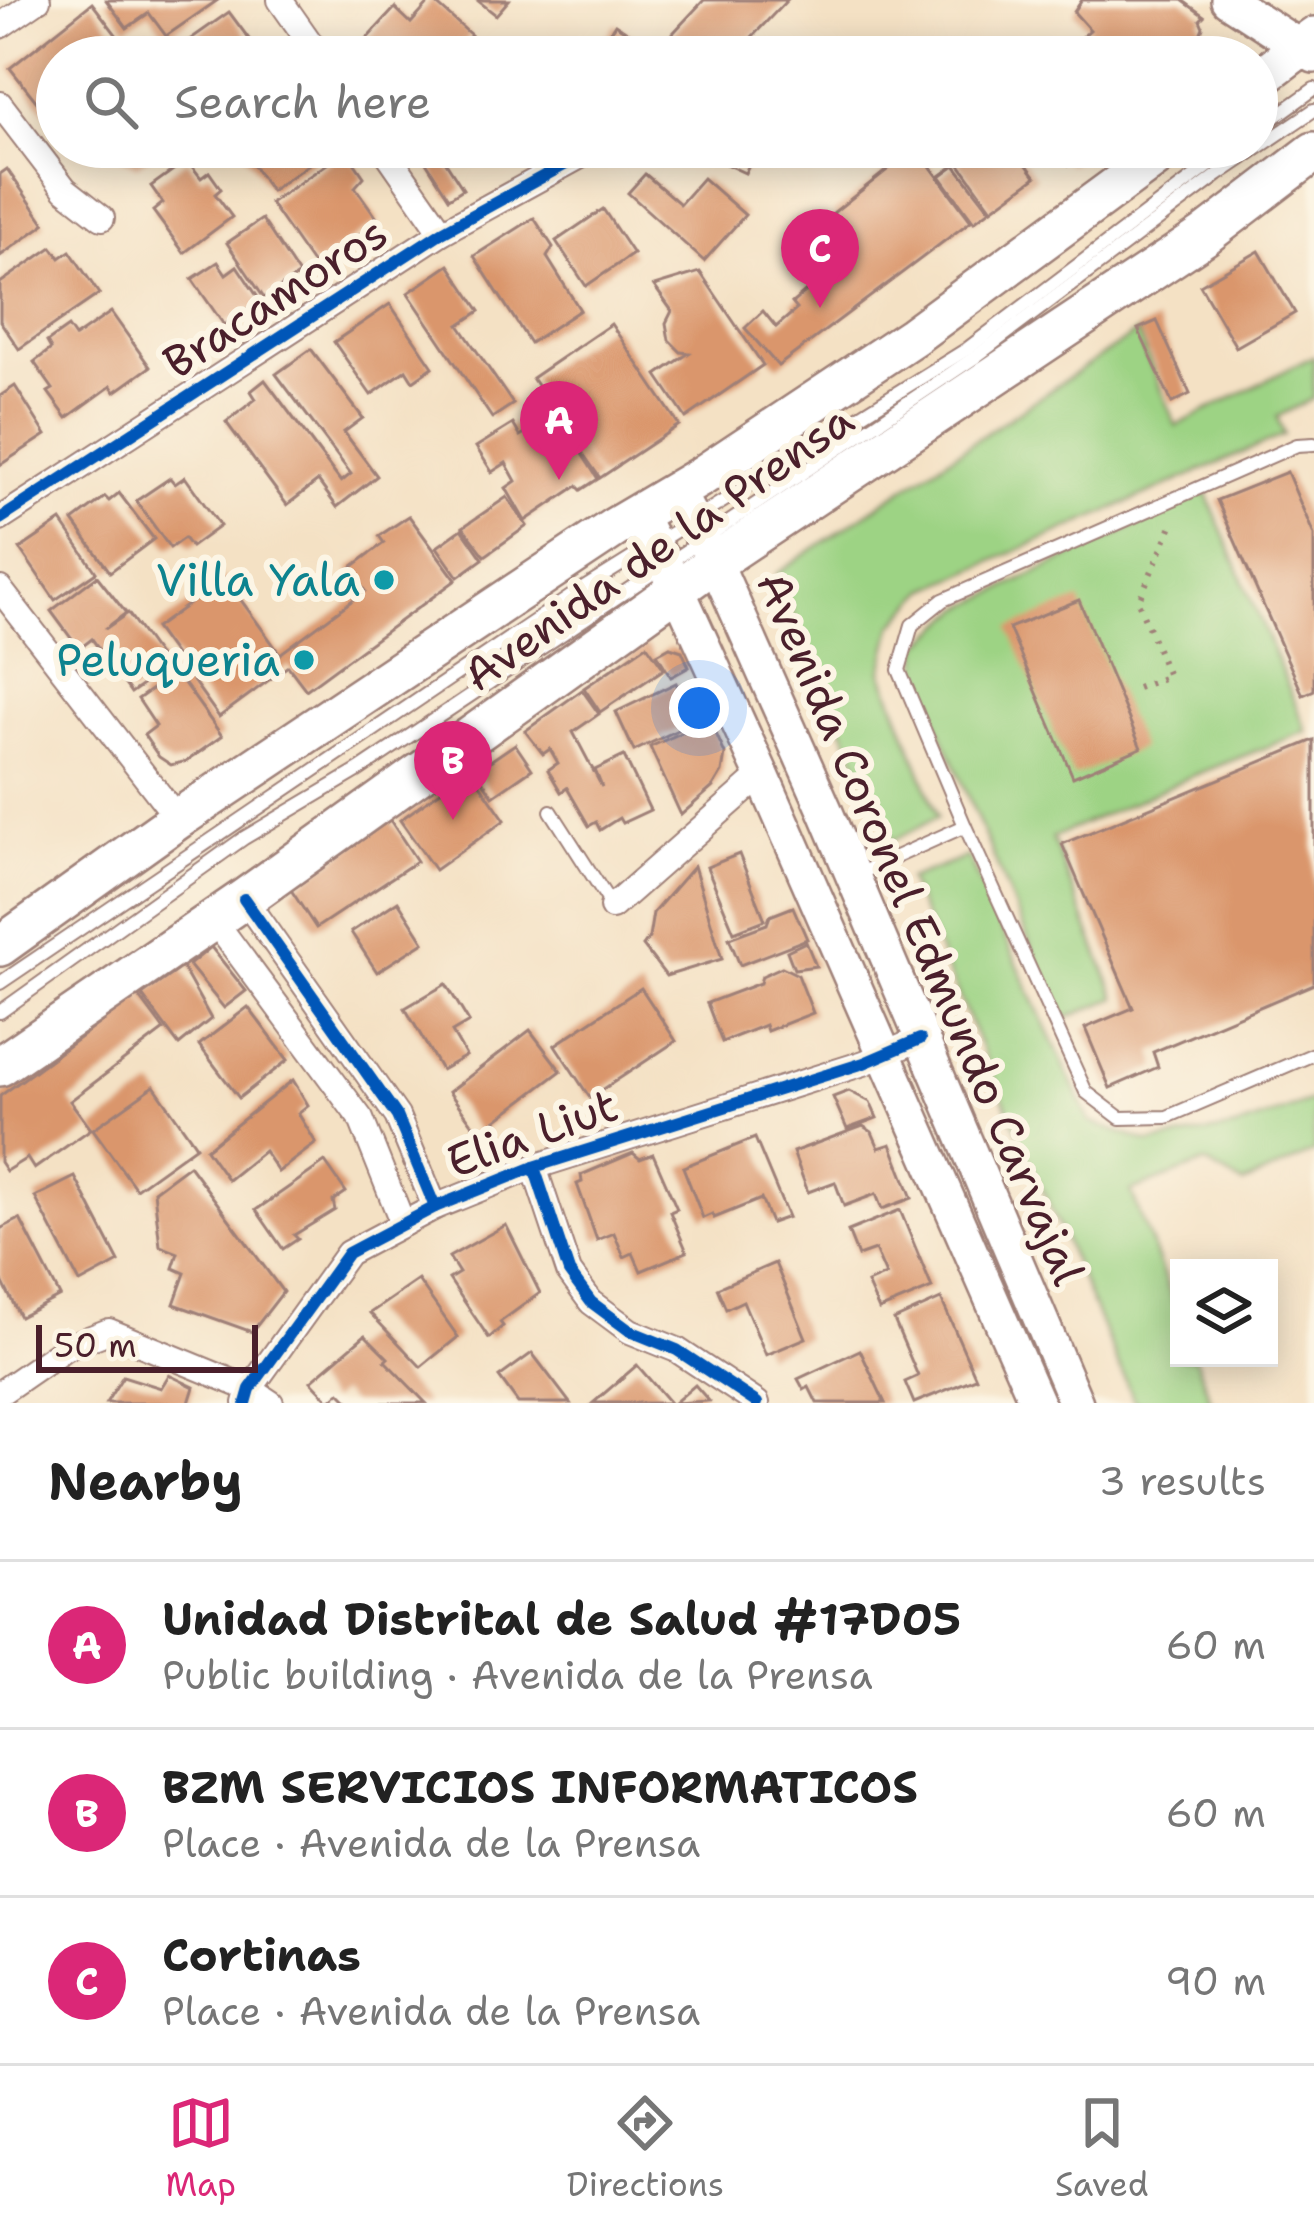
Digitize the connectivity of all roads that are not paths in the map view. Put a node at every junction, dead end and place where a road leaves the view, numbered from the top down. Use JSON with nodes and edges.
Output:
{"nodes":[{"id":1,"x":38,"y":0,"type":"edge"},
{"id":2,"x":280,"y":0,"type":"edge"},
{"id":3,"x":1228,"y":0,"type":"edge"},
{"id":4,"x":0,"y":26,"type":"edge"},
{"id":5,"x":305,"y":36,"type":"edge"},
{"id":6,"x":1309,"y":47,"type":"edge"},
{"id":7,"x":1278,"y":67,"type":"edge"},
{"id":8,"x":1314,"y":89,"type":"edge"},
{"id":9,"x":0,"y":104,"type":"edge"},
{"id":10,"x":1314,"y":110,"type":"edge"},
{"id":11,"x":1278,"y":115,"type":"edge"},
{"id":12,"x":1278,"y":134,"type":"edge"},
{"id":13,"x":36,"y":151,"type":"edge"},
{"id":14,"x":1314,"y":152,"type":"edge"},
{"id":15,"x":50,"y":168,"type":"edge"},
{"id":16,"x":397,"y":168,"type":"edge"},
{"id":17,"x":559,"y":168,"type":"edge"},
{"id":18,"x":1141,"y":168,"type":"edge"},
{"id":19,"x":1206,"y":168,"type":"edge"},
{"id":20,"x":1227,"y":168,"type":"edge"},
{"id":21,"x":102,"y":218,"type":"dead end"},
{"id":22,"x":442,"y":232,"type":"junction"},
{"id":23,"x":1314,"y":444,"type":"edge"},
{"id":24,"x":0,"y":519,"type":"edge"},
{"id":25,"x":697,"y":528,"type":"junction"},
{"id":26,"x":659,"y":552,"type":"junction"},
{"id":27,"x":0,"y":589,"type":"edge"},
{"id":28,"x":762,"y":775,"type":"junction"},
{"id":29,"x":551,"y":812,"type":"dead end"},
{"id":30,"x":178,"y":819,"type":"junction"},
{"id":31,"x":965,"y":826,"type":"junction"},
{"id":32,"x":851,"y":877,"type":"junction"},
{"id":33,"x":612,"y":907,"type":"joint"},
{"id":34,"x":229,"y":909,"type":"junction"},
{"id":35,"x":0,"y":946,"type":"edge"},
{"id":36,"x":0,"y":983,"type":"edge"},
{"id":37,"x":0,"y":1012,"type":"edge"},
{"id":38,"x":920,"y":1040,"type":"junction"},
{"id":39,"x":1314,"y":1054,"type":"edge"},
{"id":40,"x":886,"y":1056,"type":"junction"},
{"id":41,"x":0,"y":1066,"type":"edge"},
{"id":42,"x":534,"y":1167,"type":"junction"},
{"id":43,"x":435,"y":1207,"type":"junction"},
{"id":44,"x":403,"y":1224,"type":"junction"},
{"id":45,"x":0,"y":1393,"type":"edge"},
{"id":46,"x":256,"y":1398,"type":"edge"},
{"id":47,"x":757,"y":1403,"type":"edge"},
{"id":48,"x":1037,"y":1403,"type":"edge"},
{"id":49,"x":1076,"y":1403,"type":"edge"}],
"edges":[{"from":1,"to":4,"type":"street"},
{"from":2,"to":5,"type":"street"},
{"from":3,"to":6,"type":"main road"},
{"from":6,"to":7,"type":"main road"},
{"from":8,"to":11,"type":"lane"},
{"from":9,"to":13,"type":"street"},
{"from":10,"to":12,"type":"lane"},
{"from":14,"to":25,"type":"main road","name":"Avenida de la Prensa"},
{"from":15,"to":21,"type":"street"},
{"from":16,"to":22,"type":"street"},
{"from":17,"to":22,"type":"street","name":"Bracamoros"},
{"from":18,"to":25,"type":"main road","name":"Avenida de la Prensa"},
{"from":19,"to":25,"type":"lane"},
{"from":20,"to":25,"type":"lane"},
{"from":22,"to":24,"type":"street","name":"Bracamoros"},
{"from":23,"to":31,"type":"lane"},
{"from":25,"to":26,"type":"main road","name":"Avenida de la Prensa"},
{"from":25,"to":26,"type":"main road","name":"Avenida de la Prensa"},
{"from":25,"to":32,"type":"main road","name":"Avenida Coronel Edmundo Carvajal"},
{"from":26,"to":28,"type":"main road","name":"Avenida Coronel Edmundo Carvajal"},
{"from":26,"to":30,"type":"main road","name":"Avenida de la Prensa"},
{"from":26,"to":34,"type":"main road","name":"Avenida de la Prensa"},
{"from":26,"to":36,"type":"lane"},
{"from":26,"to":37,"type":"lane"},
{"from":27,"to":30,"type":"street"},
{"from":28,"to":33,"type":"street"},
{"from":28,"to":40,"type":"main road","name":"Avenida Coronel Edmundo Carvajal"},
{"from":29,"to":33,"type":"lane"},
{"from":30,"to":35,"type":"main road","name":"Avenida de la Prensa"},
{"from":31,"to":32,"type":"lane"},
{"from":31,"to":39,"type":"lane"},
{"from":32,"to":38,"type":"main road","name":"Avenida Coronel Edmundo Carvajal"},
{"from":34,"to":41,"type":"main road","name":"Avenida de la Prensa"},
{"from":34,"to":43,"type":"street"},
{"from":34,"to":44,"type":"street"},
{"from":38,"to":40,"type":"street","name":"Elia Liut"},
{"from":38,"to":49,"type":"main road","name":"Avenida Coronel Edmundo Carvajal"},
{"from":40,"to":42,"type":"street","name":"Elia Liut"},
{"from":40,"to":48,"type":"main road","name":"Avenida Coronel Edmundo Carvajal"},
{"from":42,"to":43,"type":"street","name":"Elia Liut"},
{"from":42,"to":47,"type":"street"},
{"from":43,"to":44,"type":"street","name":"Elia Liut"},
{"from":44,"to":46,"type":"street","name":"Elia Liut"},
{"from":45,"to":46,"type":"street"}]}
